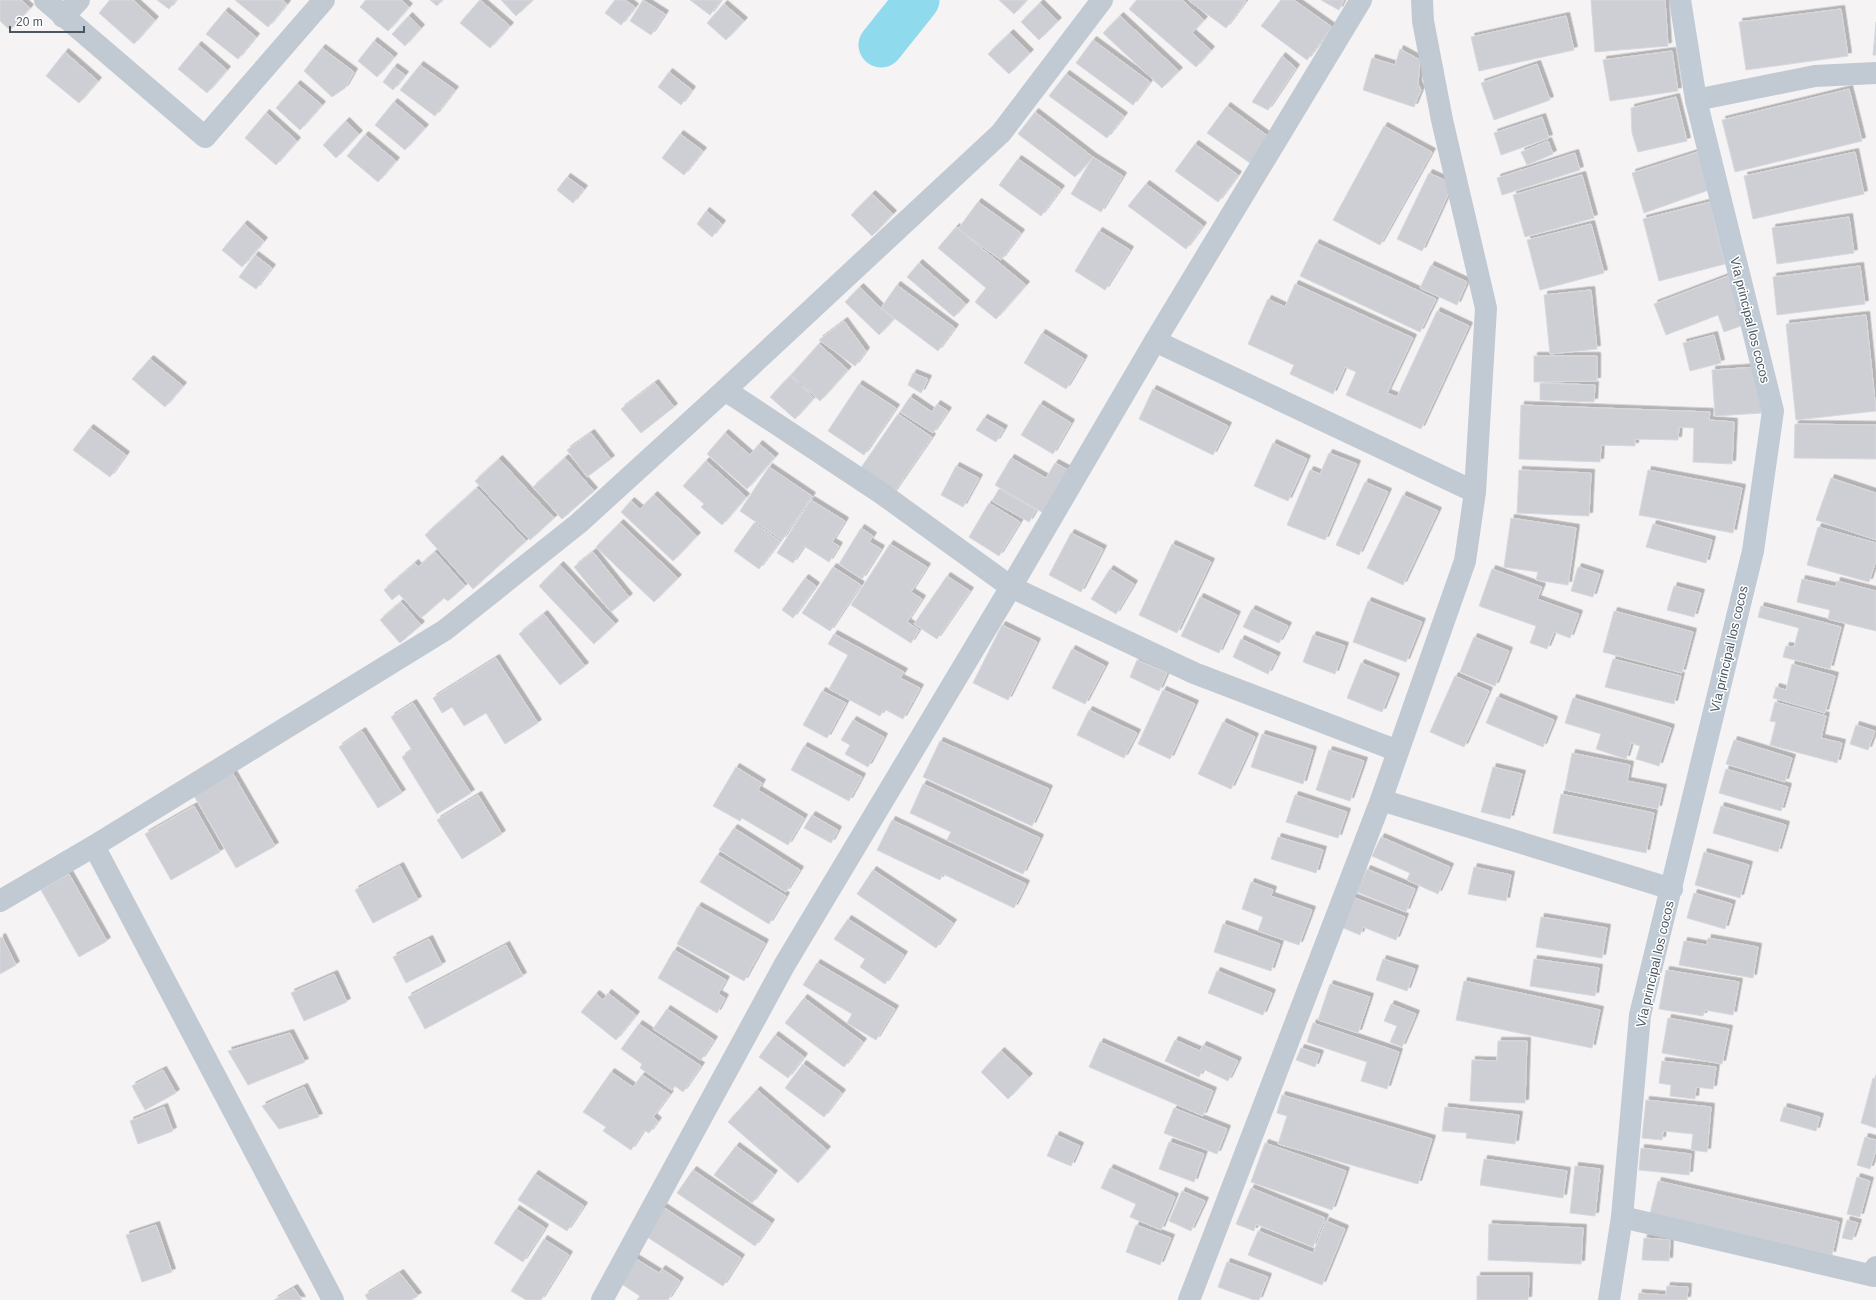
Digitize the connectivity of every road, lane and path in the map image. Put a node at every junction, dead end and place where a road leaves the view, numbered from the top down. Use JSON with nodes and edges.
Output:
{"nodes":[{"id":1,"x":45,"y":0,"type":"edge"},
{"id":2,"x":79,"y":0,"type":"edge"},
{"id":3,"x":324,"y":0,"type":"edge"},
{"id":4,"x":1102,"y":0,"type":"edge"},
{"id":5,"x":1361,"y":0,"type":"edge"},
{"id":6,"x":1422,"y":0,"type":"edge"},
{"id":7,"x":1680,"y":0,"type":"edge"},
{"id":8,"x":63,"y":17,"type":"junction"},
{"id":9,"x":1876,"y":73,"type":"edge"},
{"id":10,"x":1696,"y":100,"type":"junction"},
{"id":11,"x":1154,"y":341,"type":"junction"},
{"id":12,"x":725,"y":390,"type":"junction"},
{"id":13,"x":1475,"y":492,"type":"junction"},
{"id":14,"x":1012,"y":587,"type":"junction"},
{"id":15,"x":1398,"y":752,"type":"junction"},
{"id":16,"x":1380,"y":800,"type":"junction"},
{"id":17,"x":94,"y":846,"type":"junction"},
{"id":18,"x":1672,"y":889,"type":"junction"},
{"id":19,"x":0,"y":901,"type":"edge"},
{"id":20,"x":1622,"y":1217,"type":"junction"},
{"id":21,"x":1876,"y":1267,"type":"edge"},
{"id":22,"x":333,"y":1300,"type":"edge"},
{"id":23,"x":602,"y":1300,"type":"edge"},
{"id":24,"x":1189,"y":1300,"type":"edge"},
{"id":25,"x":1609,"y":1300,"type":"edge"}],
"edges":[{"from":1,"to":8,"type":"street"},
{"from":2,"to":8,"type":"street"},
{"from":3,"to":8,"type":"street"},
{"from":4,"to":12,"type":"street"},
{"from":5,"to":11,"type":"street"},
{"from":6,"to":13,"type":"street"},
{"from":7,"to":10,"type":"street","name":"Vía principal los cocos"},
{"from":9,"to":10,"type":"street"},
{"from":10,"to":18,"type":"street","name":"Vía principal los cocos"},
{"from":11,"to":13,"type":"street"},
{"from":11,"to":14,"type":"street"},
{"from":12,"to":14,"type":"street"},
{"from":12,"to":17,"type":"street"},
{"from":13,"to":15,"type":"street"},
{"from":14,"to":15,"type":"street"},
{"from":14,"to":23,"type":"street"},
{"from":15,"to":16,"type":"street"},
{"from":16,"to":18,"type":"street"},
{"from":16,"to":24,"type":"street"},
{"from":17,"to":19,"type":"street"},
{"from":17,"to":22,"type":"street"},
{"from":18,"to":20,"type":"street","name":"Vía principal los cocos"},
{"from":20,"to":21,"type":"street"},
{"from":20,"to":25,"type":"street","name":"Vía principal los cocos"}]}
